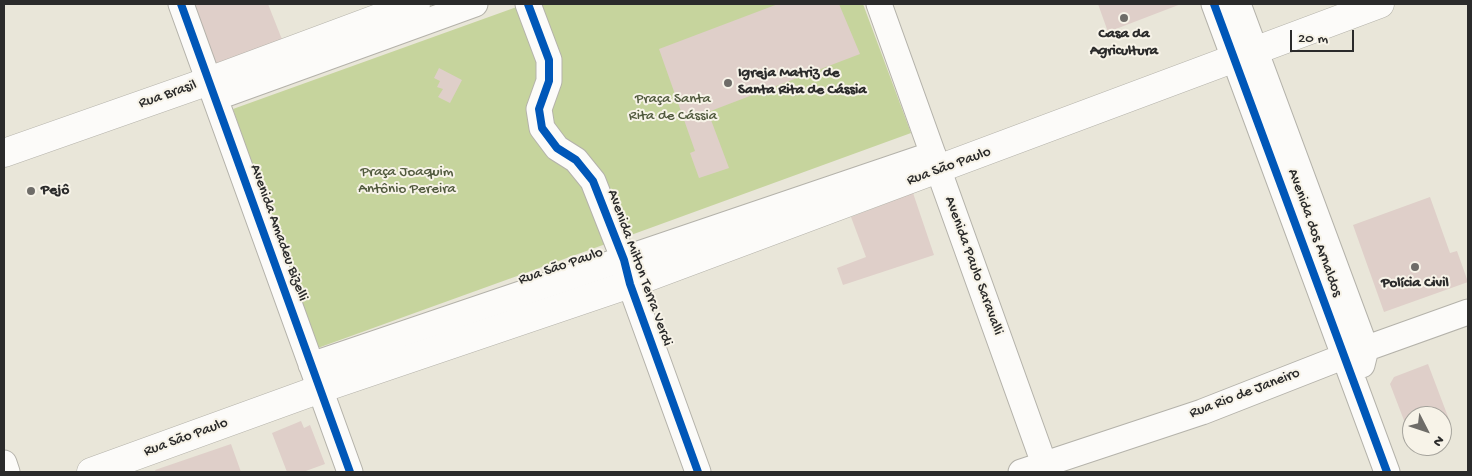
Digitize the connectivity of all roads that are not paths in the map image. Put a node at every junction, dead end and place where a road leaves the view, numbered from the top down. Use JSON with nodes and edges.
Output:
{"nodes":[{"id":1,"x":181,"y":4,"type":"edge"},
{"id":2,"x":416,"y":4,"type":"edge"},
{"id":3,"x":475,"y":4,"type":"edge"},
{"id":4,"x":528,"y":4,"type":"edge"},
{"id":5,"x":879,"y":4,"type":"edge"},
{"id":6,"x":1214,"y":4,"type":"edge"},
{"id":7,"x":1238,"y":4,"type":"edge"},
{"id":8,"x":1380,"y":4,"type":"edge"},
{"id":9,"x":1245,"y":56,"type":"junction"},
{"id":10,"x":212,"y":90,"type":"junction"},
{"id":11,"x":4,"y":153,"type":"edge"},
{"id":12,"x":936,"y":162,"type":"junction"},
{"id":13,"x":627,"y":272,"type":"junction"},
{"id":14,"x":1468,"y":312,"type":"edge"},
{"id":15,"x":1355,"y":352,"type":"junction"},
{"id":16,"x":316,"y":377,"type":"junction"},
{"id":17,"x":4,"y":463,"type":"edge"},
{"id":18,"x":1038,"y":470,"type":"edge"},
{"id":19,"x":7,"y":472,"type":"edge"},
{"id":20,"x":92,"y":472,"type":"edge"},
{"id":21,"x":350,"y":472,"type":"edge"},
{"id":22,"x":698,"y":472,"type":"edge"},
{"id":23,"x":1387,"y":472,"type":"edge"}],
"edges":[{"from":1,"to":10,"type":"street","name":"Avenida Amadeu Bizelli"},
{"from":2,"to":10,"type":"main road","name":"Rua Brasil"},
{"from":3,"to":10,"type":"street","name":"Rua Brasil"},
{"from":4,"to":13,"type":"street","name":"Avenida Milton Terra Verdi"},
{"from":5,"to":12,"type":"street","name":"Avenida Paulo Saravalli"},
{"from":6,"to":9,"type":"street","name":"Avenida dos Arnaldos"},
{"from":7,"to":9,"type":"street","name":"Avenida dos Arnaldos"},
{"from":8,"to":9,"type":"main road","name":"Rua São Paulo"},
{"from":9,"to":12,"type":"main road","name":"Rua São Paulo"},
{"from":9,"to":15,"type":"street","name":"Avenida dos Arnaldos"},
{"from":10,"to":11,"type":"main road","name":"Rua Brasil"},
{"from":10,"to":16,"type":"street","name":"Avenida Amadeu Bizelli"},
{"from":12,"to":13,"type":"main road","name":"Rua São Paulo"},
{"from":12,"to":18,"type":"street","name":"Avenida Paulo Saravalli"},
{"from":13,"to":16,"type":"main road","name":"Rua São Paulo"},
{"from":13,"to":22,"type":"street","name":"Avenida Milton Terra Verdi"},
{"from":14,"to":15,"type":"street","name":"Rua Rio de Janeiro"},
{"from":15,"to":18,"type":"street","name":"Rua Rio de Janeiro"},
{"from":15,"to":23,"type":"street"},
{"from":16,"to":20,"type":"main road","name":"Rua São Paulo"},
{"from":16,"to":21,"type":"street","name":"Avenida Amadeu Bizelli"},
{"from":17,"to":19,"type":"street"}]}
